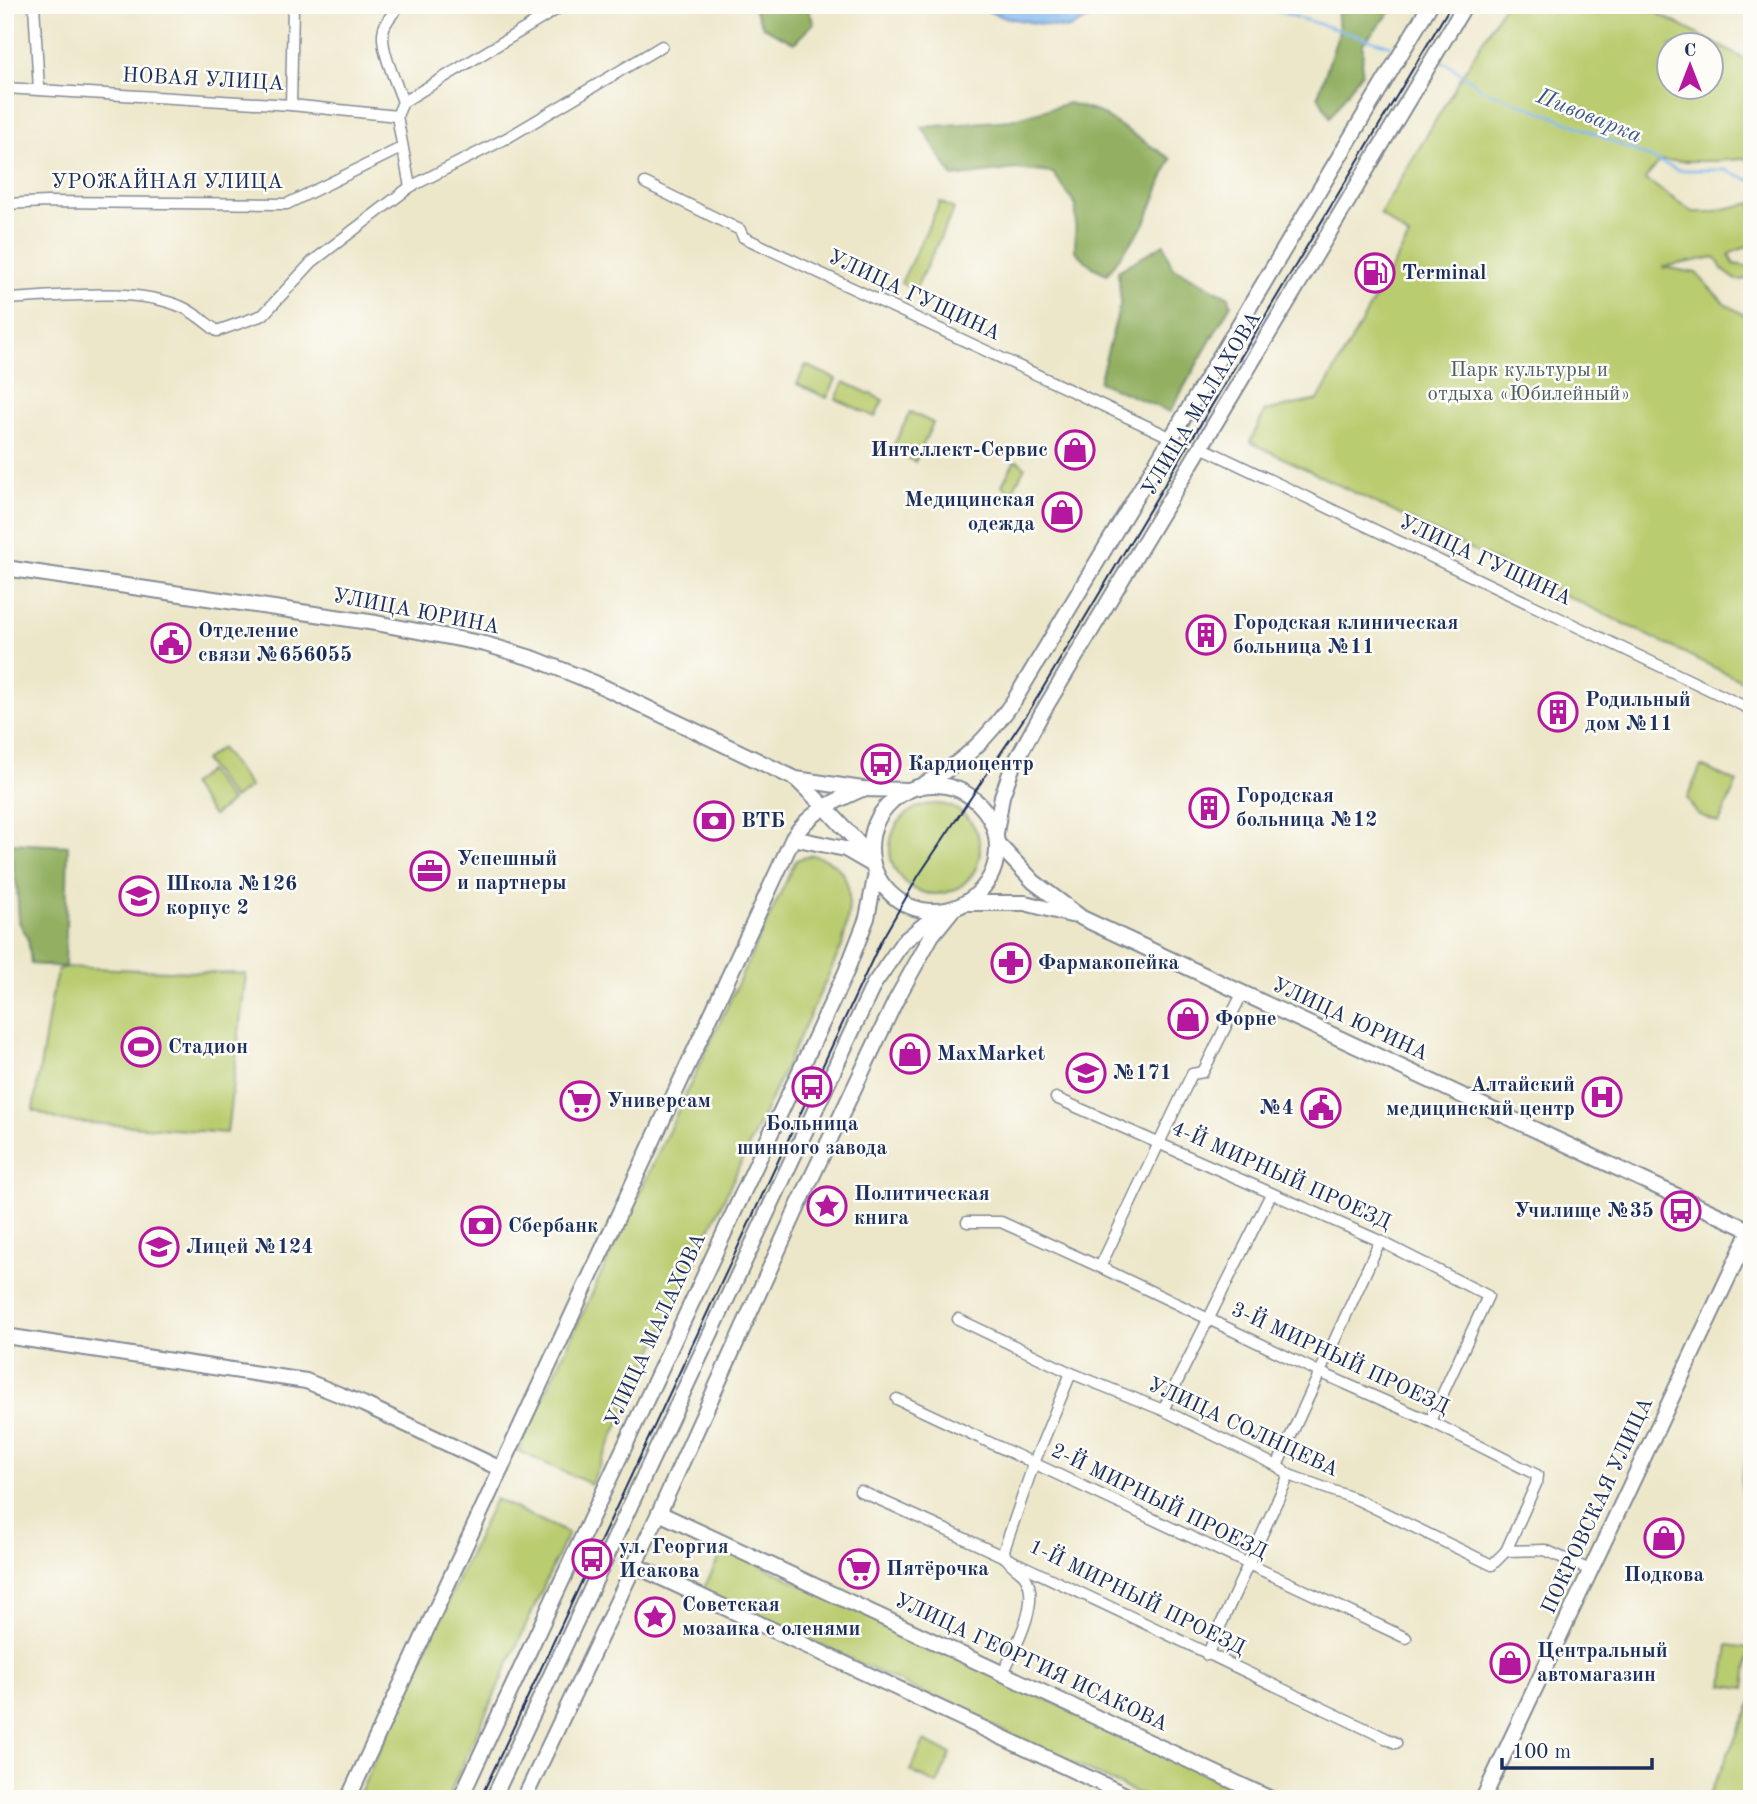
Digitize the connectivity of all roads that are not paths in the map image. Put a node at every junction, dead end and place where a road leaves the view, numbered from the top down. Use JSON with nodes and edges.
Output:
{"nodes":[{"id":1,"x":34,"y":5,"type":"edge"},
{"id":2,"x":293,"y":5,"type":"edge"},
{"id":3,"x":400,"y":5,"type":"edge"},
{"id":4,"x":564,"y":5,"type":"edge"},
{"id":5,"x":1430,"y":5,"type":"edge"},
{"id":6,"x":1465,"y":5,"type":"edge"},
{"id":7,"x":662,"y":46,"type":"dead end"},
{"id":8,"x":5,"y":88,"type":"edge"},
{"id":9,"x":38,"y":89,"type":"junction"},
{"id":10,"x":403,"y":102,"type":"junction"},
{"id":11,"x":291,"y":104,"type":"junction"},
{"id":12,"x":397,"y":116,"type":"junction"},
{"id":13,"x":401,"y":148,"type":"junction"},
{"id":14,"x":646,"y":183,"type":"dead end"},
{"id":15,"x":410,"y":187,"type":"junction"},
{"id":16,"x":5,"y":204,"type":"edge"},
{"id":17,"x":5,"y":299,"type":"edge"},
{"id":18,"x":1172,"y":438,"type":"junction"},
{"id":19,"x":1201,"y":447,"type":"junction"},
{"id":20,"x":5,"y":568,"type":"edge"},
{"id":21,"x":1752,"y":710,"type":"edge"},
{"id":22,"x":796,"y":779,"type":"junction"},
{"id":23,"x":914,"y":788,"type":"junction"},
{"id":24,"x":862,"y":789,"type":"junction"},
{"id":25,"x":825,"y":807,"type":"junction"},
{"id":26,"x":793,"y":838,"type":"junction"},
{"id":27,"x":996,"y":838,"type":"junction"},
{"id":28,"x":874,"y":865,"type":"junction"},
{"id":29,"x":953,"y":908,"type":"junction"},
{"id":30,"x":1082,"y":918,"type":"junction"},
{"id":31,"x":1242,"y":994,"type":"junction"},
{"id":32,"x":1056,"y":1098,"type":"dead end"},
{"id":33,"x":1158,"y":1142,"type":"junction"},
{"id":34,"x":1271,"y":1194,"type":"junction"},
{"id":35,"x":967,"y":1222,"type":"dead end"},
{"id":36,"x":1751,"y":1231,"type":"edge"},
{"id":37,"x":1380,"y":1241,"type":"junction"},
{"id":38,"x":1100,"y":1267,"type":"junction"},
{"id":39,"x":958,"y":1319,"type":"dead end"},
{"id":40,"x":1208,"y":1319,"type":"junction"},
{"id":41,"x":5,"y":1336,"type":"edge"},
{"id":42,"x":1070,"y":1373,"type":"junction"},
{"id":43,"x":1320,"y":1373,"type":"junction"},
{"id":44,"x":897,"y":1399,"type":"dead end"},
{"id":45,"x":1163,"y":1410,"type":"junction"},
{"id":46,"x":1430,"y":1421,"type":"junction"},
{"id":47,"x":1034,"y":1463,"type":"junction"},
{"id":48,"x":1277,"y":1466,"type":"junction"},
{"id":49,"x":501,"y":1469,"type":"junction"},
{"id":50,"x":1289,"y":1475,"type":"junction"},
{"id":51,"x":860,"y":1492,"type":"dead end"},
{"id":52,"x":659,"y":1513,"type":"junction"},
{"id":53,"x":1506,"y":1551,"type":"junction"},
{"id":54,"x":1004,"y":1555,"type":"junction"},
{"id":55,"x":634,"y":1566,"type":"junction"},
{"id":56,"x":1248,"y":1566,"type":"junction"},
{"id":57,"x":1590,"y":1570,"type":"junction"},
{"id":58,"x":1406,"y":1639,"type":"dead end"},
{"id":59,"x":1207,"y":1655,"type":"junction"},
{"id":60,"x":1003,"y":1673,"type":"junction"},
{"id":61,"x":1396,"y":1743,"type":"dead end"},
{"id":62,"x":348,"y":1799,"type":"edge"},
{"id":63,"x":460,"y":1799,"type":"edge"},
{"id":64,"x":493,"y":1799,"type":"edge"},
{"id":65,"x":524,"y":1799,"type":"edge"},
{"id":66,"x":1134,"y":1799,"type":"edge"},
{"id":67,"x":1271,"y":1799,"type":"edge"},
{"id":68,"x":1483,"y":1799,"type":"edge"}],
"edges":[{"from":1,"to":9,"type":"street"},
{"from":2,"to":11,"type":"street"},
{"from":3,"to":10,"type":"street"},
{"from":4,"to":10,"type":"street"},
{"from":5,"to":18,"type":"main road","name":"УЛИЦА МАЛАХОВА"},
{"from":6,"to":19,"type":"main road","name":"УЛИЦА МАЛАХОВА"},
{"from":7,"to":15,"type":"street"},
{"from":8,"to":9,"type":"street","name":"НОВАЯ УЛИЦА"},
{"from":9,"to":11,"type":"street","name":"НОВАЯ УЛИЦА"},
{"from":10,"to":12,"type":"street"},
{"from":11,"to":12,"type":"street","name":"НОВАЯ УЛИЦА"},
{"from":12,"to":13,"type":"street"},
{"from":13,"to":15,"type":"street"},
{"from":13,"to":16,"type":"street","name":"УРОЖАЙНАЯ УЛИЦА"},
{"from":14,"to":18,"type":"street","name":"УЛИЦА ГУЩИНА"},
{"from":15,"to":17,"type":"street"},
{"from":18,"to":23,"type":"main road","name":"УЛИЦА МАЛАХОВА"},
{"from":19,"to":21,"type":"street","name":"УЛИЦА ГУЩИНА"},
{"from":19,"to":27,"type":"main road","name":"УЛИЦА МАЛАХОВА"},
{"from":20,"to":22,"type":"main road","name":"УЛИЦА ЮРИНА"},
{"from":22,"to":24,"type":"main road","name":"УЛИЦА ЮРИНА"},
{"from":22,"to":25,"type":"main road","name":"УЛИЦА ЮРИНА"},
{"from":23,"to":24,"type":"main road","name":"УЛИЦА ЮРИНА"},
{"from":23,"to":27,"type":"main road"},
{"from":23,"to":28,"type":"main road"},
{"from":24,"to":25,"type":"main road"},
{"from":25,"to":26,"type":"main road"},
{"from":25,"to":28,"type":"main road","name":"УЛИЦА ЮРИНА"},
{"from":26,"to":28,"type":"main road"},
{"from":26,"to":49,"type":"main road"},
{"from":27,"to":29,"type":"main road"},
{"from":27,"to":30,"type":"main road","name":"УЛИЦА ЮРИНА"},
{"from":28,"to":29,"type":"main road"},
{"from":28,"to":63,"type":"main road","name":"УЛИЦА МАЛАХОВА"},
{"from":29,"to":30,"type":"main road","name":"УЛИЦА ЮРИНА"},
{"from":29,"to":52,"type":"main road"},
{"from":29,"to":64,"type":"main road"},
{"from":30,"to":31,"type":"main road","name":"УЛИЦА ЮРИНА"},
{"from":31,"to":33,"type":"street"},
{"from":31,"to":36,"type":"main road","name":"УЛИЦА ЮРИНА"},
{"from":32,"to":33,"type":"street","name":"4-Й МИРНЫЙ ПРОЕЗД"},
{"from":33,"to":34,"type":"street","name":"4-Й МИРНЫЙ ПРОЕЗД"},
{"from":33,"to":38,"type":"street"},
{"from":34,"to":37,"type":"street","name":"4-Й МИРНЫЙ ПРОЕЗД"},
{"from":34,"to":40,"type":"street"},
{"from":35,"to":38,"type":"street","name":"3-Й МИРНЫЙ ПРОЕЗД"},
{"from":36,"to":57,"type":"main road","name":"ПОКРОВСКАЯ УЛИЦА"},
{"from":37,"to":43,"type":"street"},
{"from":37,"to":46,"type":"street","name":"4-Й МИРНЫЙ ПРОЕЗД"},
{"from":38,"to":40,"type":"street","name":"3-Й МИРНЫЙ ПРОЕЗД"},
{"from":39,"to":42,"type":"street","name":"УЛИЦА СОЛНЦЕВА"},
{"from":40,"to":43,"type":"street","name":"3-Й МИРНЫЙ ПРОЕЗД"},
{"from":40,"to":45,"type":"street"},
{"from":41,"to":49,"type":"main road"},
{"from":42,"to":45,"type":"street","name":"УЛИЦА СОЛНЦЕВА"},
{"from":42,"to":47,"type":"street"},
{"from":43,"to":46,"type":"street","name":"3-Й МИРНЫЙ ПРОЕЗД"},
{"from":43,"to":48,"type":"street"},
{"from":44,"to":47,"type":"street","name":"2-Й МИРНЫЙ ПРОЕЗД"},
{"from":45,"to":48,"type":"street","name":"УЛИЦА СОЛНЦЕВА"},
{"from":46,"to":53,"type":"street","name":"3-Й МИРНЫЙ ПРОЕЗД"},
{"from":47,"to":54,"type":"street"},
{"from":47,"to":56,"type":"street","name":"2-Й МИРНЫЙ ПРОЕЗД"},
{"from":48,"to":50,"type":"street","name":"УЛИЦА СОЛНЦЕВА"},
{"from":49,"to":62,"type":"main road"},
{"from":50,"to":53,"type":"street","name":"УЛИЦА СОЛНЦЕВА"},
{"from":50,"to":56,"type":"street"},
{"from":51,"to":54,"type":"street","name":"1-Й МИРНЫЙ ПРОЕЗД"},
{"from":52,"to":55,"type":"main road"},
{"from":52,"to":60,"type":"main road","name":"УЛИЦА ГЕОРГИЯ ИСАКОВА"},
{"from":53,"to":57,"type":"street"},
{"from":54,"to":59,"type":"street","name":"1-Й МИРНЫЙ ПРОЕЗД"},
{"from":54,"to":60,"type":"street"},
{"from":55,"to":65,"type":"main road"},
{"from":55,"to":66,"type":"main road"},
{"from":56,"to":58,"type":"street","name":"2-Й МИРНЫЙ ПРОЕЗД"},
{"from":56,"to":59,"type":"street"},
{"from":57,"to":68,"type":"main road","name":"ПОКРОВСКАЯ УЛИЦА"},
{"from":59,"to":61,"type":"street","name":"1-Й МИРНЫЙ ПРОЕЗД"},
{"from":60,"to":67,"type":"main road","name":"УЛИЦА ГЕОРГИЯ ИСАКОВА"}]}
